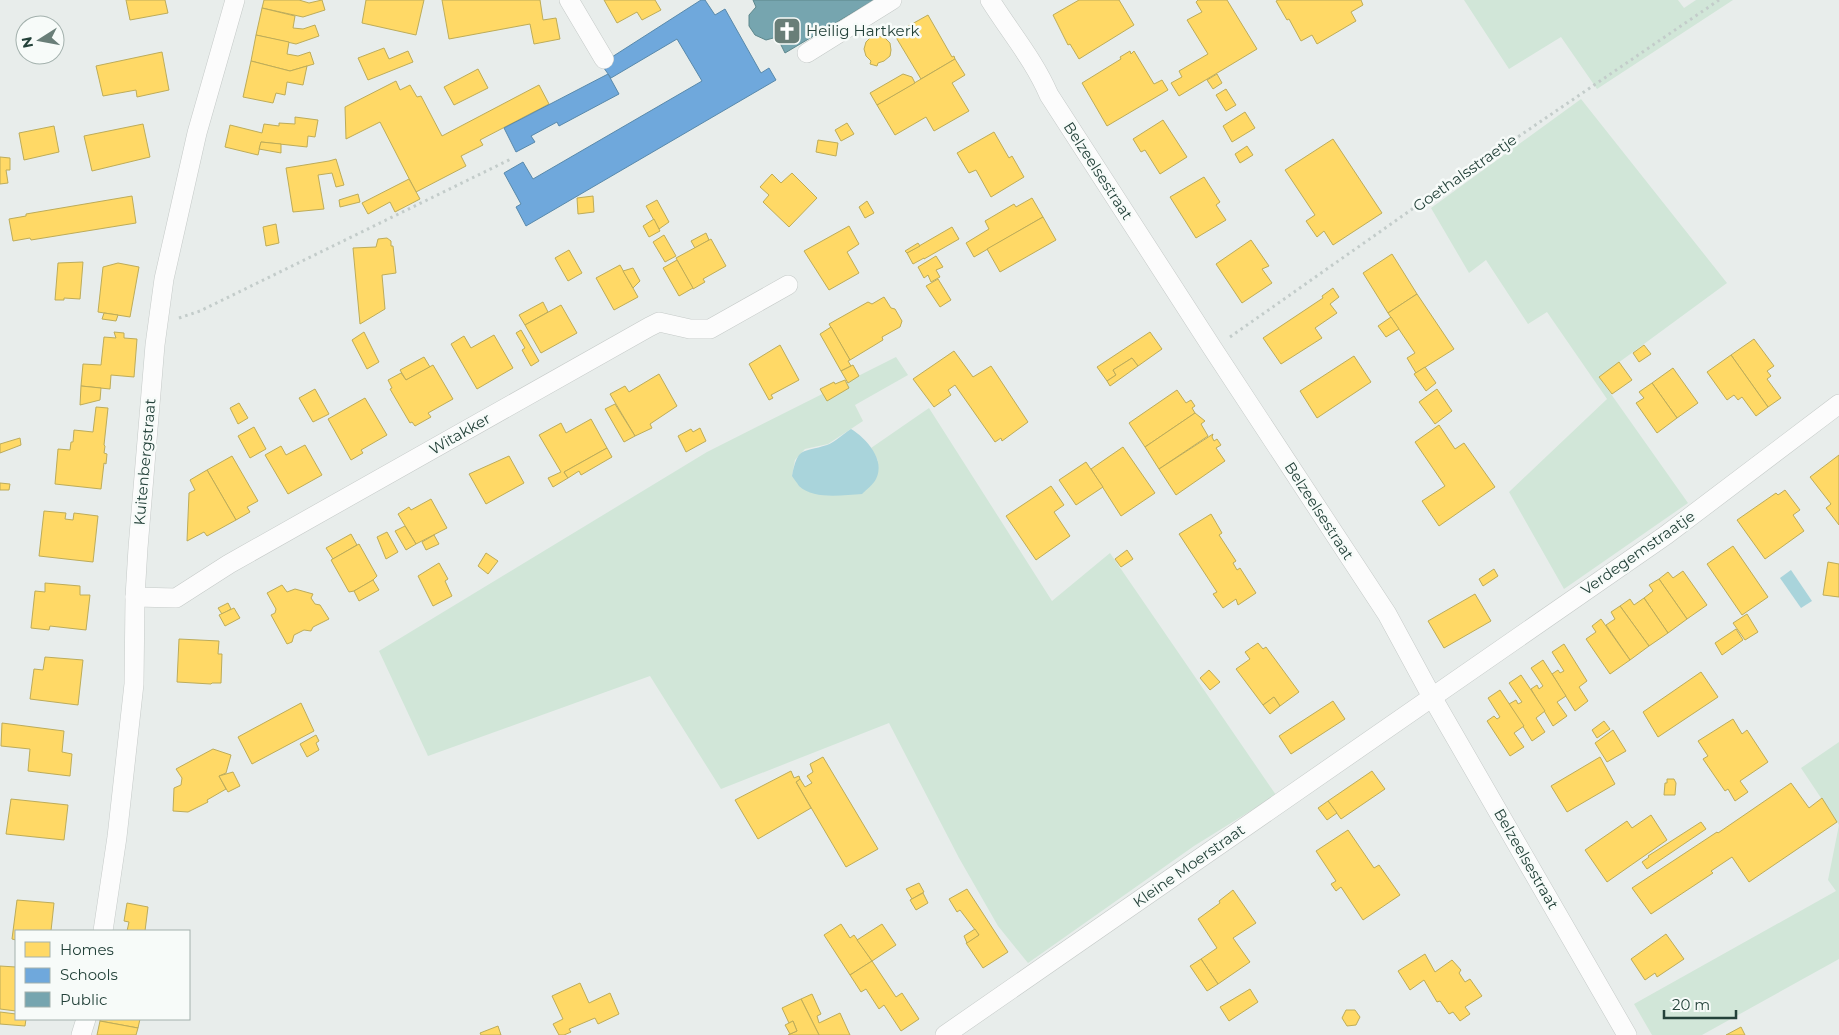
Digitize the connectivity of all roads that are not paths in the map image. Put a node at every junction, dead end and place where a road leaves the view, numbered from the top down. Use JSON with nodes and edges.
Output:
{"nodes":[{"id":1,"x":235,"y":0,"type":"edge"},
{"id":2,"x":569,"y":0,"type":"edge"},
{"id":3,"x":892,"y":0,"type":"edge"},
{"id":4,"x":990,"y":0,"type":"edge"},
{"id":5,"x":807,"y":53,"type":"dead end"},
{"id":6,"x":604,"y":59,"type":"dead end"},
{"id":7,"x":788,"y":285,"type":"dead end"},
{"id":8,"x":1839,"y":404,"type":"edge"},
{"id":9,"x":135,"y":597,"type":"junction"},
{"id":10,"x":1432,"y":697,"type":"junction"},
{"id":11,"x":104,"y":930,"type":"edge"},
{"id":12,"x":86,"y":1020,"type":"edge"},
{"id":13,"x":81,"y":1035,"type":"edge"},
{"id":14,"x":945,"y":1035,"type":"edge"},
{"id":15,"x":1627,"y":1035,"type":"edge"}],
"edges":[{"from":1,"to":9,"type":"street","name":"Kuitenbergstraat"},
{"from":2,"to":6,"type":"street"},
{"from":3,"to":5,"type":"street"},
{"from":4,"to":10,"type":"street","name":"Belzeelsestraat"},
{"from":7,"to":9,"type":"street","name":"Witakker"},
{"from":8,"to":10,"type":"street","name":"Verdegemstraatje"},
{"from":9,"to":11,"type":"street","name":"Kuitenbergstraat"},
{"from":10,"to":14,"type":"street","name":"Kleine Moerstraat"},
{"from":10,"to":15,"type":"street","name":"Belzeelsestraat"},
{"from":12,"to":13,"type":"street"}]}
